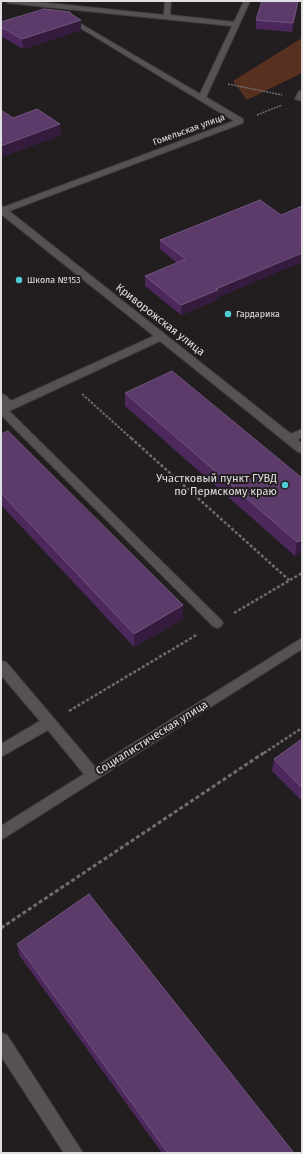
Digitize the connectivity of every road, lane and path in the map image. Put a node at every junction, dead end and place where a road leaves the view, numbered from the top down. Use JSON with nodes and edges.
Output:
{"nodes":[{"id":1,"x":8,"y":1,"type":"edge"},
{"id":2,"x":168,"y":1,"type":"edge"},
{"id":3,"x":246,"y":1,"type":"edge"},
{"id":4,"x":25,"y":2,"type":"edge"},
{"id":5,"x":167,"y":17,"type":"junction"},
{"id":6,"x":74,"y":22,"type":"edge"},
{"id":7,"x":236,"y":24,"type":"junction"},
{"id":8,"x":210,"y":80,"type":"junction"},
{"id":9,"x":301,"y":97,"type":"edge"},
{"id":10,"x":202,"y":98,"type":"junction"},
{"id":11,"x":240,"y":121,"type":"junction"},
{"id":12,"x":1,"y":210,"type":"edge"},
{"id":13,"x":161,"y":336,"type":"junction"},
{"id":14,"x":67,"y":380,"type":"junction"},
{"id":15,"x":1,"y":397,"type":"edge"},
{"id":16,"x":4,"y":409,"type":"edge"},
{"id":17,"x":302,"y":433,"type":"edge"},
{"id":18,"x":290,"y":439,"type":"junction"},
{"id":19,"x":302,"y":449,"type":"edge"},
{"id":20,"x":302,"y":573,"type":"edge"},
{"id":21,"x":289,"y":580,"type":"junction"},
{"id":22,"x":217,"y":623,"type":"junction"},
{"id":23,"x":302,"y":643,"type":"edge"},
{"id":24,"x":1,"y":666,"type":"edge"},
{"id":25,"x":49,"y":723,"type":"junction"},
{"id":26,"x":302,"y":728,"type":"edge"},
{"id":27,"x":1,"y":751,"type":"edge"},
{"id":28,"x":94,"y":775,"type":"junction"},
{"id":29,"x":1,"y":834,"type":"edge"},
{"id":30,"x":1,"y":928,"type":"edge"},
{"id":31,"x":1,"y":1041,"type":"edge"},
{"id":32,"x":74,"y":1153,"type":"edge"}],
"edges":[{"from":1,"to":4,"type":"street"},
{"from":2,"to":5,"type":"street"},
{"from":3,"to":7,"type":"street"},
{"from":4,"to":5,"type":"street"},
{"from":5,"to":7,"type":"street"},
{"from":6,"to":10,"type":"street","name":"Гомельская улица"},
{"from":7,"to":8,"type":"street"},
{"from":8,"to":9,"type":"path"},
{"from":8,"to":10,"type":"street"},
{"from":9,"to":11,"type":"path"},
{"from":10,"to":11,"type":"street","name":"Гомельская улица"},
{"from":11,"to":12,"type":"street","name":"Гомельская улица"},
{"from":12,"to":13,"type":"street","name":"Криворожская улица"},
{"from":13,"to":14,"type":"street"},
{"from":13,"to":18,"type":"street","name":"Криворожская улица"},
{"from":14,"to":16,"type":"street"},
{"from":14,"to":21,"type":"path"},
{"from":15,"to":16,"type":"street"},
{"from":16,"to":22,"type":"street"},
{"from":17,"to":18,"type":"street"},
{"from":18,"to":19,"type":"street","name":"Криворожская улица"},
{"from":20,"to":21,"type":"path"},
{"from":21,"to":22,"type":"path"},
{"from":22,"to":25,"type":"path"},
{"from":23,"to":28,"type":"street","name":"Социалистическая улица"},
{"from":24,"to":25,"type":"street"},
{"from":25,"to":27,"type":"street"},
{"from":25,"to":28,"type":"street"},
{"from":26,"to":30,"type":"path"},
{"from":28,"to":29,"type":"street","name":"Социалистическая улица"},
{"from":31,"to":32,"type":"street"}]}
